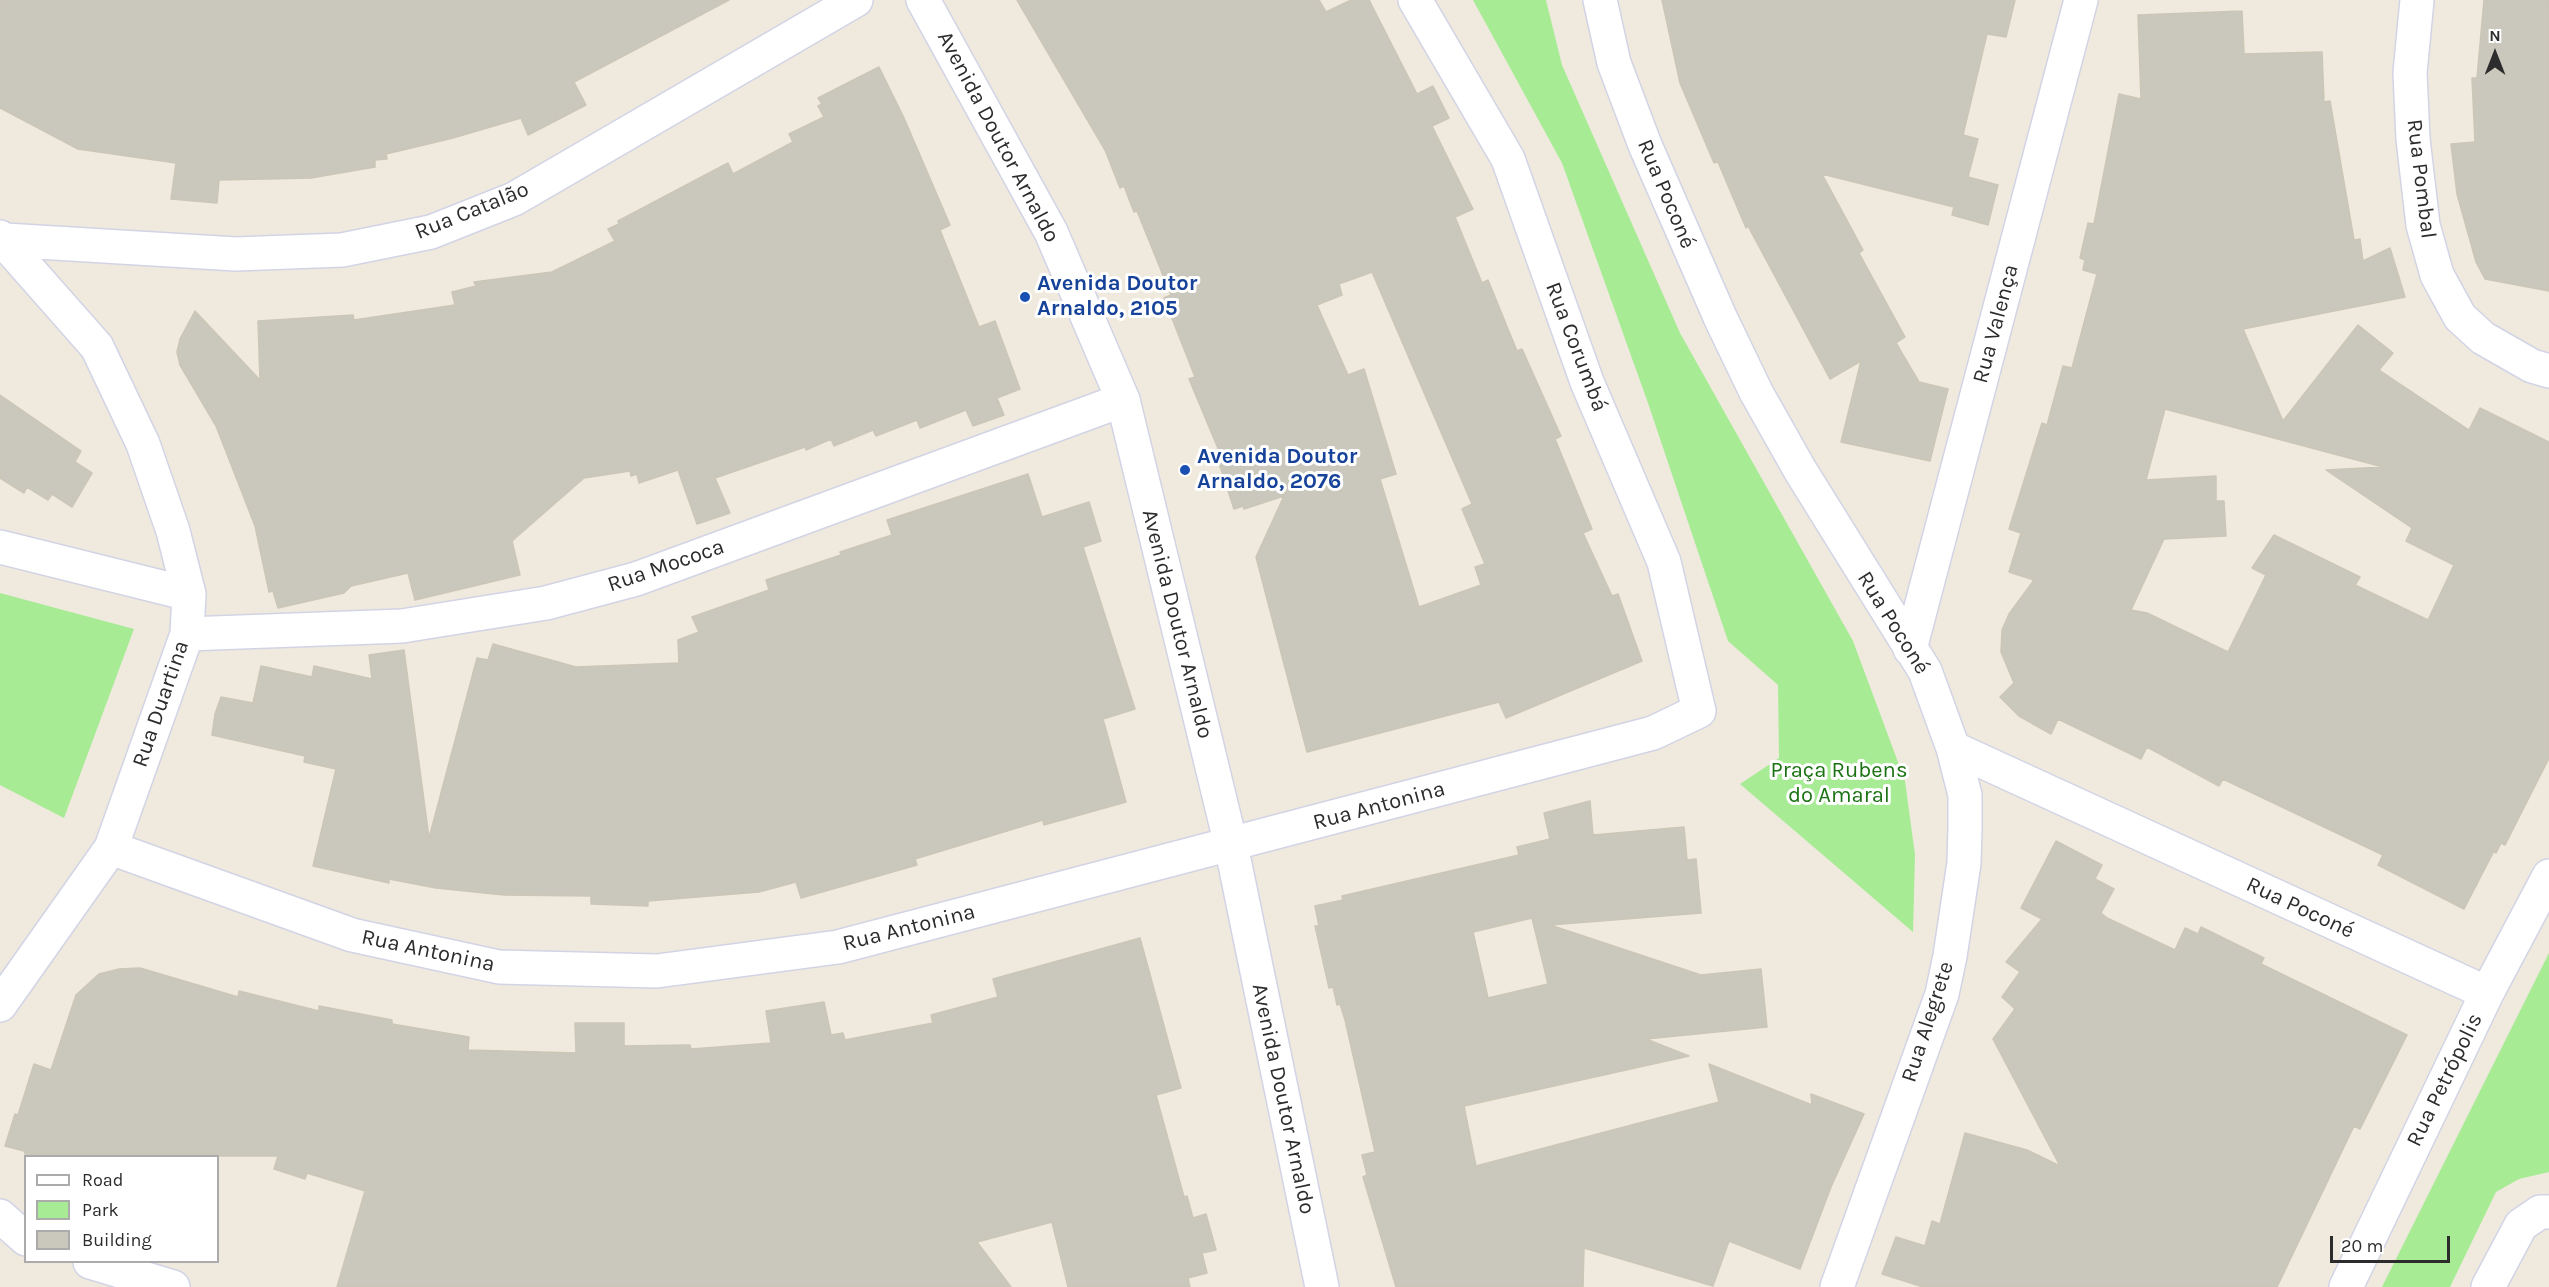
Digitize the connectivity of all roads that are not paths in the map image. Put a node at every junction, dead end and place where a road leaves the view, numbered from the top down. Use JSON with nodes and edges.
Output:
{"nodes":[{"id":1,"x":856,"y":0,"type":"edge"},
{"id":2,"x":923,"y":0,"type":"edge"},
{"id":3,"x":1415,"y":0,"type":"edge"},
{"id":4,"x":1600,"y":0,"type":"edge"},
{"id":5,"x":2081,"y":0,"type":"edge"},
{"id":6,"x":2417,"y":0,"type":"edge"},
{"id":7,"x":2,"y":238,"type":"edge"},
{"id":8,"x":2549,"y":371,"type":"edge"},
{"id":9,"x":1123,"y":400,"type":"junction"},
{"id":10,"x":0,"y":548,"type":"edge"},
{"id":11,"x":189,"y":594,"type":"junction"},
{"id":12,"x":187,"y":634,"type":"junction"},
{"id":13,"x":1910,"y":649,"type":"junction"},
{"id":14,"x":1699,"y":711,"type":"joint"},
{"id":15,"x":1953,"y":748,"type":"junction"},
{"id":16,"x":1231,"y":845,"type":"junction"},
{"id":17,"x":111,"y":848,"type":"junction"},
{"id":18,"x":2549,"y":876,"type":"edge"},
{"id":19,"x":2487,"y":993,"type":"junction"},
{"id":20,"x":0,"y":1005,"type":"edge"},
{"id":21,"x":2549,"y":1212,"type":"edge"},
{"id":22,"x":0,"y":1216,"type":"edge"},
{"id":23,"x":17,"y":1241,"type":"edge"},
{"id":24,"x":93,"y":1263,"type":"edge"},
{"id":25,"x":173,"y":1287,"type":"edge"},
{"id":26,"x":1322,"y":1287,"type":"edge"},
{"id":27,"x":1837,"y":1287,"type":"edge"},
{"id":28,"x":2346,"y":1287,"type":"edge"},
{"id":29,"x":2488,"y":1287,"type":"edge"}],
"edges":[{"from":1,"to":7,"type":"street","name":"Rua Catalão"},
{"from":2,"to":9,"type":"street","name":"Avenida Doutor Arnaldo"},
{"from":3,"to":14,"type":"street","name":"Rua Corumbá"},
{"from":4,"to":13,"type":"street","name":"Rua Poconé"},
{"from":5,"to":13,"type":"street","name":"Rua Valença"},
{"from":6,"to":8,"type":"street","name":"Rua Pombal"},
{"from":7,"to":11,"type":"street","name":"Rua Duartina"},
{"from":9,"to":12,"type":"street","name":"Rua Mococa"},
{"from":9,"to":16,"type":"street","name":"Avenida Doutor Arnaldo"},
{"from":10,"to":11,"type":"street"},
{"from":11,"to":12,"type":"street","name":"Rua Duartina"},
{"from":12,"to":17,"type":"street","name":"Rua Duartina"},
{"from":13,"to":15,"type":"street","name":"Rua Poconé"},
{"from":14,"to":16,"type":"street","name":"Rua Antonina"},
{"from":15,"to":19,"type":"street","name":"Rua Poconé"},
{"from":15,"to":27,"type":"street","name":"Rua Alegrete"},
{"from":16,"to":17,"type":"street","name":"Rua Antonina"},
{"from":16,"to":26,"type":"street","name":"Avenida Doutor Arnaldo"},
{"from":17,"to":20,"type":"street","name":"Rua Duartina"},
{"from":18,"to":19,"type":"street","name":"Rua Petrópolis"},
{"from":19,"to":28,"type":"street","name":"Rua Petrópolis"},
{"from":21,"to":29,"type":"street"},
{"from":22,"to":23,"type":"street"},
{"from":24,"to":25,"type":"street"}]}
